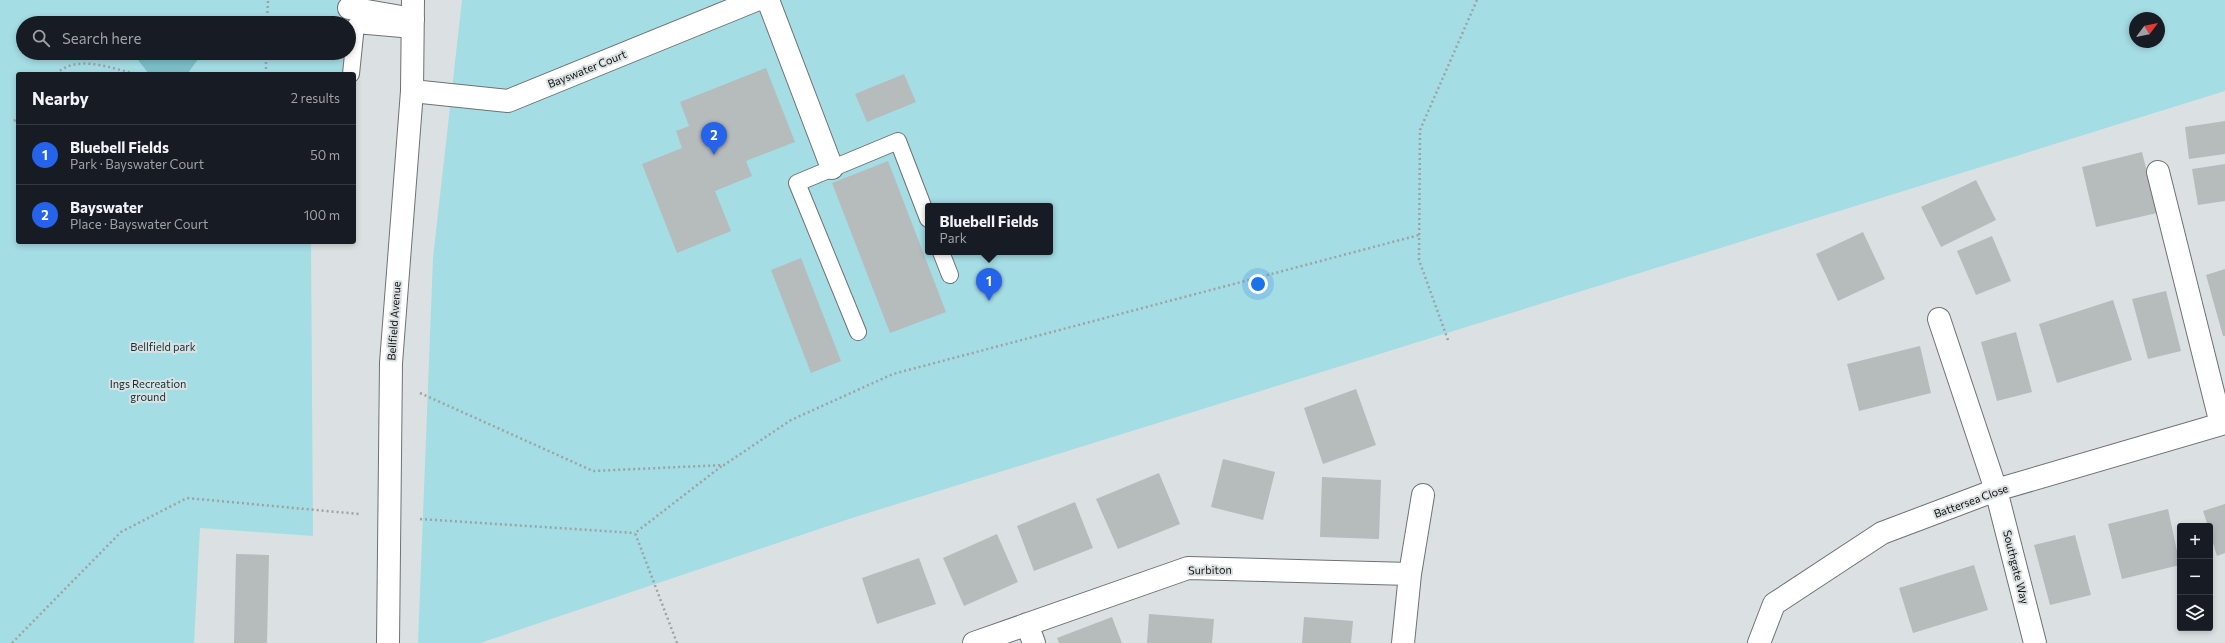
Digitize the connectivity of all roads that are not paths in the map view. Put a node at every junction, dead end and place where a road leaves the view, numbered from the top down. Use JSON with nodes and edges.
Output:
{"nodes":[{"id":1,"x":756,"y":0,"type":"edge"},
{"id":2,"x":768,"y":0,"type":"edge"},
{"id":3,"x":349,"y":8,"type":"dead end"},
{"id":4,"x":413,"y":17,"type":"edge"},
{"id":5,"x":356,"y":25,"type":"edge"},
{"id":6,"x":352,"y":60,"type":"edge"},
{"id":7,"x":351,"y":72,"type":"edge"},
{"id":8,"x":412,"y":91,"type":"junction"},
{"id":9,"x":832,"y":168,"type":"junction"},
{"id":10,"x":2158,"y":172,"type":"dead end"},
{"id":11,"x":925,"y":211,"type":"edge"},
{"id":12,"x":941,"y":255,"type":"edge"},
{"id":13,"x":950,"y":276,"type":"dead end"},
{"id":14,"x":1939,"y":319,"type":"dead end"},
{"id":15,"x":858,"y":332,"type":"dead end"},
{"id":16,"x":2223,"y":423,"type":"edge"},
{"id":17,"x":1996,"y":490,"type":"junction"},
{"id":18,"x":1423,"y":494,"type":"dead end"},
{"id":19,"x":1410,"y":574,"type":"junction"},
{"id":20,"x":1031,"y":633,"type":"edge"},
{"id":21,"x":388,"y":643,"type":"edge"},
{"id":22,"x":974,"y":643,"type":"edge"},
{"id":23,"x":1403,"y":643,"type":"edge"},
{"id":24,"x":1759,"y":643,"type":"edge"},
{"id":25,"x":2036,"y":643,"type":"edge"}],
"edges":[{"from":1,"to":8,"type":"street","name":"Bayswater Court"},
{"from":2,"to":9,"type":"street"},
{"from":3,"to":4,"type":"street"},
{"from":4,"to":5,"type":"lane"},
{"from":4,"to":8,"type":"street","name":"Bellfield Avenue"},
{"from":6,"to":7,"type":"lane"},
{"from":8,"to":21,"type":"street","name":"Bellfield Avenue"},
{"from":9,"to":11,"type":"lane"},
{"from":9,"to":15,"type":"lane"},
{"from":10,"to":16,"type":"street"},
{"from":12,"to":13,"type":"lane"},
{"from":14,"to":17,"type":"street","name":"Southgate Way"},
{"from":16,"to":17,"type":"street","name":"Battersea Close"},
{"from":17,"to":24,"type":"street","name":"Battersea Close"},
{"from":17,"to":25,"type":"street","name":"Southgate Way"},
{"from":18,"to":19,"type":"street"},
{"from":19,"to":20,"type":"street","name":"Surbiton"},
{"from":19,"to":23,"type":"street"},
{"from":20,"to":22,"type":"street","name":"Surbiton"}]}
